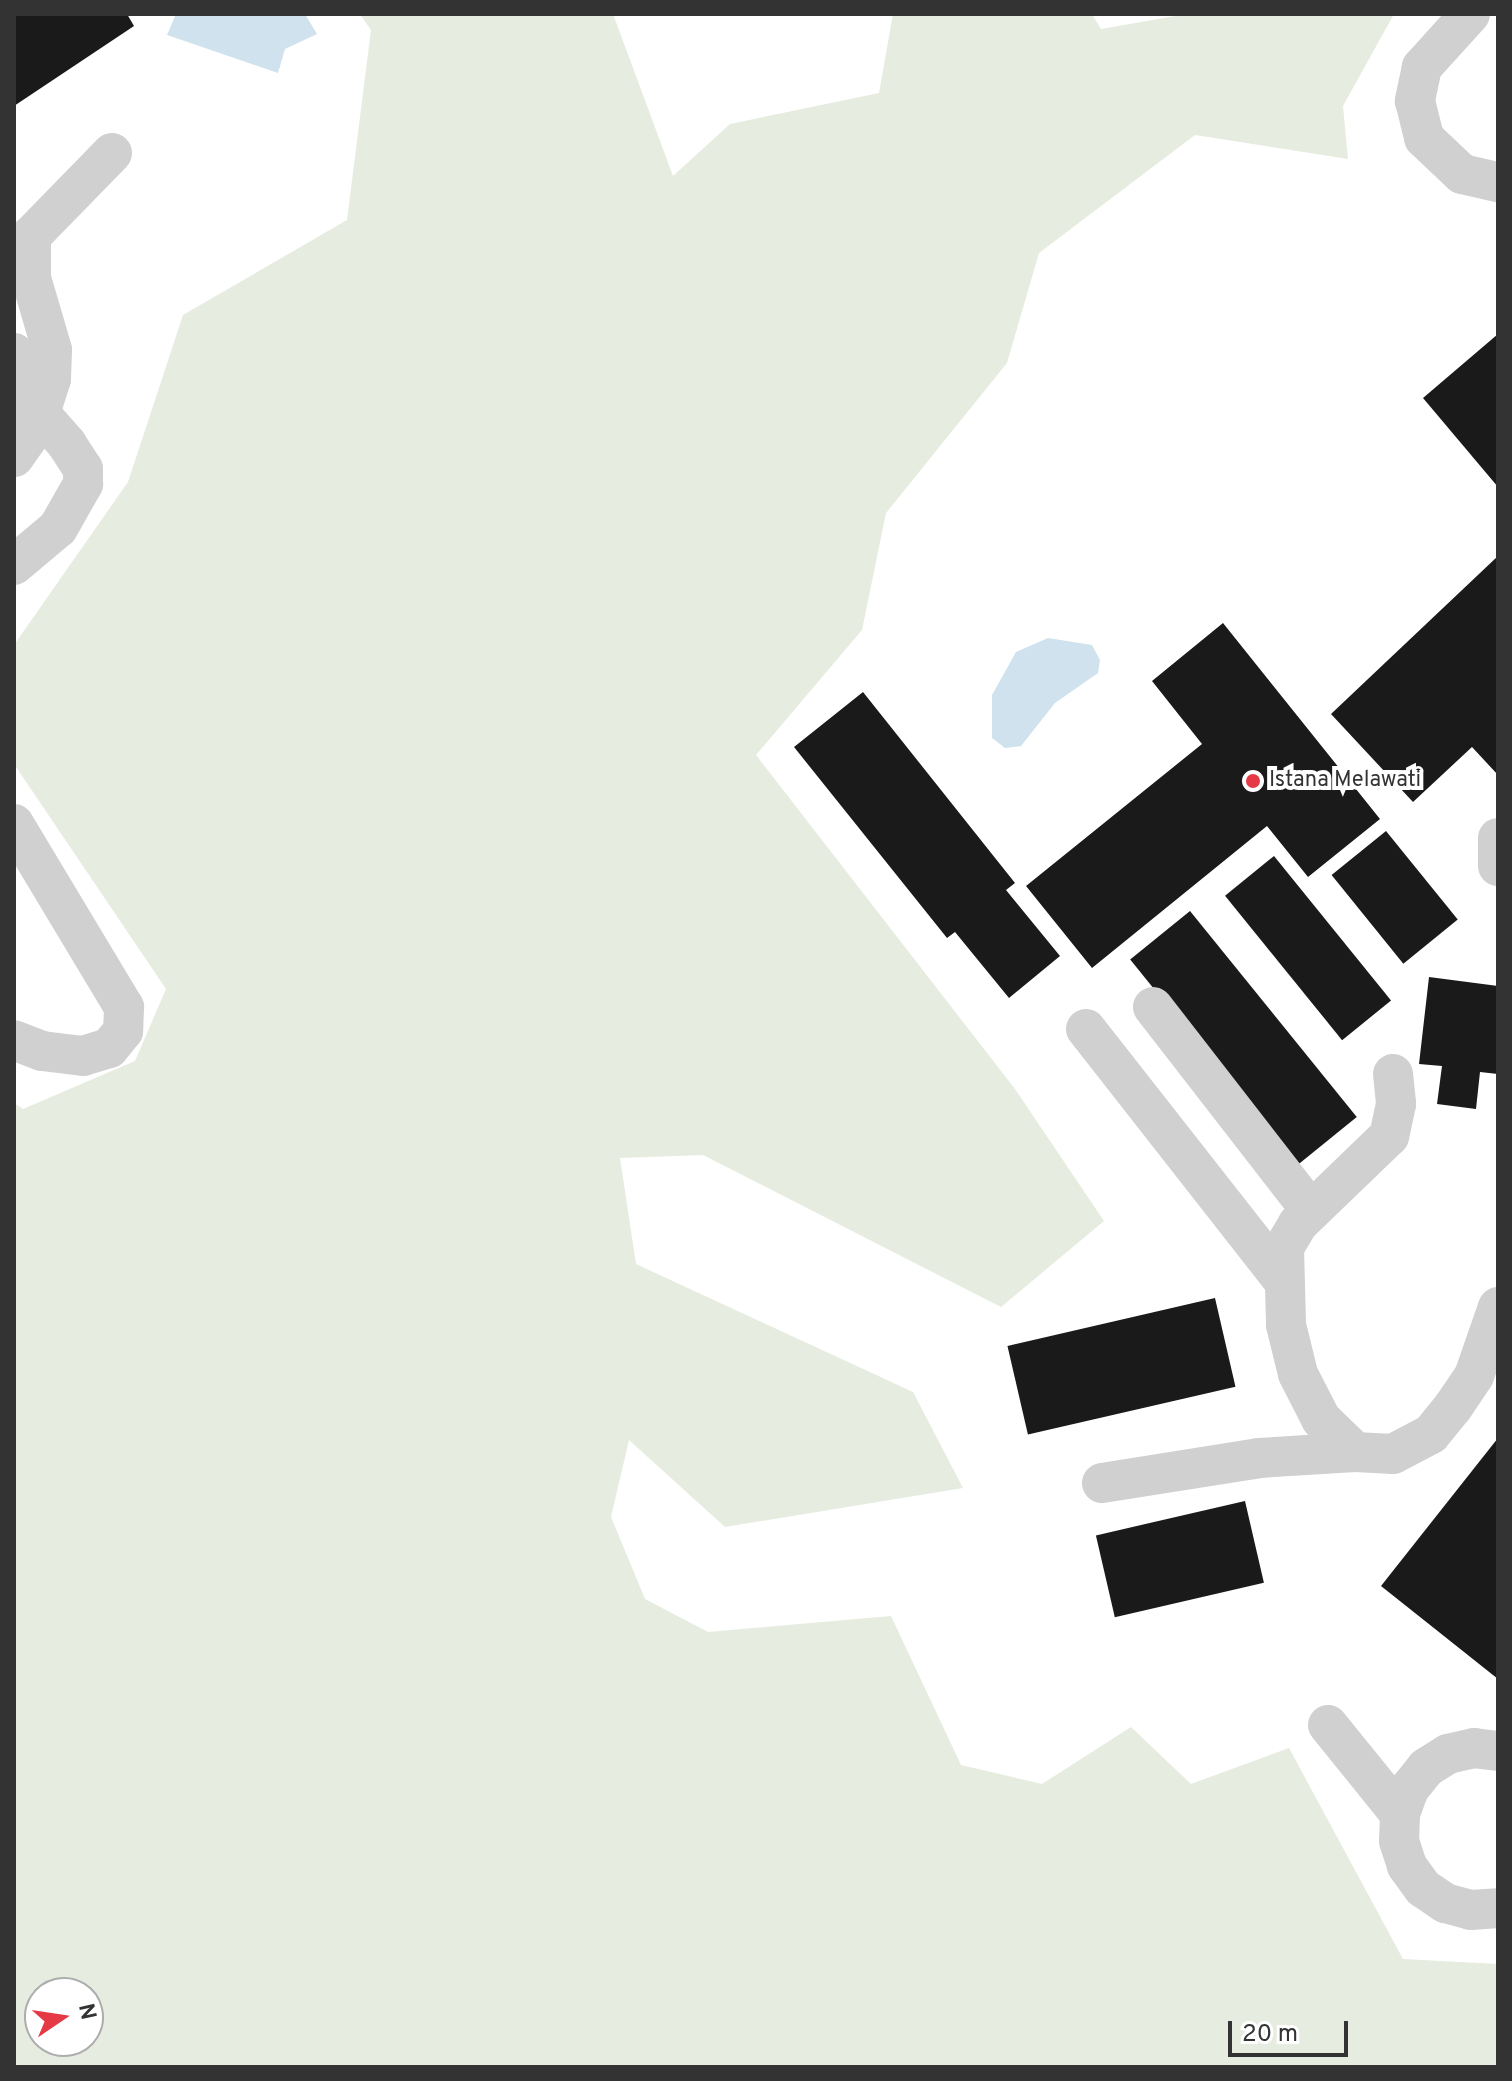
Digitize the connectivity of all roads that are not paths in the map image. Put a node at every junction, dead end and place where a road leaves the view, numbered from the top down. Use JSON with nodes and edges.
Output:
{"nodes":[{"id":1,"x":1470,"y":14,"type":"edge"},
{"id":2,"x":112,"y":153,"type":"dead end"},
{"id":3,"x":1498,"y":182,"type":"edge"},
{"id":4,"x":22,"y":245,"type":"edge"},
{"id":5,"x":14,"y":353,"type":"edge"},
{"id":6,"x":21,"y":415,"type":"edge"},
{"id":7,"x":14,"y":457,"type":"edge"},
{"id":8,"x":14,"y":565,"type":"edge"},
{"id":9,"x":14,"y":824,"type":"edge"},
{"id":10,"x":1498,"y":838,"type":"edge"},
{"id":11,"x":1498,"y":866,"type":"edge"},
{"id":12,"x":1153,"y":1007,"type":"dead end"},
{"id":13,"x":1086,"y":1029,"type":"dead end"},
{"id":14,"x":14,"y":1040,"type":"edge"},
{"id":15,"x":1393,"y":1074,"type":"dead end"},
{"id":16,"x":1311,"y":1211,"type":"junction"},
{"id":17,"x":1281,"y":1278,"type":"junction"},
{"id":18,"x":1498,"y":1307,"type":"edge"},
{"id":19,"x":1355,"y":1452,"type":"junction"},
{"id":20,"x":1102,"y":1483,"type":"dead end"},
{"id":21,"x":1328,"y":1725,"type":"dead end"},
{"id":22,"x":1498,"y":1751,"type":"edge"},
{"id":23,"x":1400,"y":1814,"type":"junction"},
{"id":24,"x":1498,"y":1908,"type":"edge"}],
"edges":[{"from":1,"to":3,"type":"lane"},
{"from":2,"to":4,"type":"lane"},
{"from":4,"to":7,"type":"lane"},
{"from":5,"to":6,"type":"lane"},
{"from":6,"to":8,"type":"lane","bridge":true},
{"from":9,"to":14,"type":"lane"},
{"from":10,"to":11,"type":"lane"},
{"from":12,"to":16,"type":"lane"},
{"from":13,"to":17,"type":"lane"},
{"from":15,"to":16,"type":"lane"},
{"from":16,"to":17,"type":"lane"},
{"from":17,"to":19,"type":"lane"},
{"from":18,"to":19,"type":"lane"},
{"from":19,"to":20,"type":"lane"},
{"from":21,"to":23,"type":"lane"},
{"from":22,"to":23,"type":"lane"},
{"from":23,"to":24,"type":"lane"}]}
